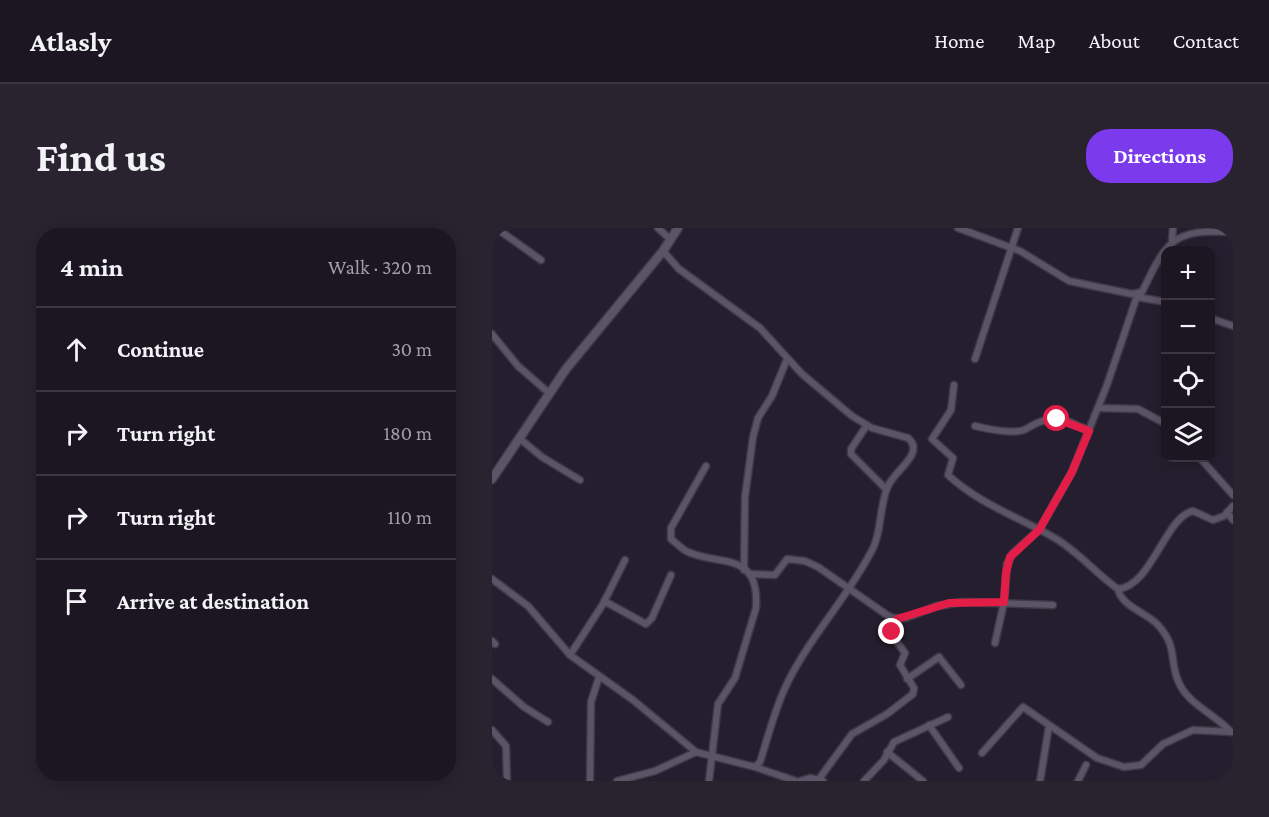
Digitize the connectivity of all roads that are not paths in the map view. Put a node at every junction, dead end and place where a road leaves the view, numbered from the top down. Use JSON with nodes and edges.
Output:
{"nodes":[{"id":1,"x":495,"y":228,"type":"edge"},
{"id":2,"x":658,"y":228,"type":"edge"},
{"id":3,"x":678,"y":228,"type":"edge"},
{"id":4,"x":958,"y":228,"type":"edge"},
{"id":5,"x":1018,"y":228,"type":"edge"},
{"id":6,"x":1173,"y":228,"type":"edge"},
{"id":7,"x":1233,"y":232,"type":"edge"},
{"id":8,"x":671,"y":240,"type":"junction"},
{"id":9,"x":1172,"y":240,"type":"junction"},
{"id":10,"x":1010,"y":247,"type":"junction"},
{"id":11,"x":663,"y":251,"type":"junction"},
{"id":12,"x":541,"y":260,"type":"dead end"},
{"id":13,"x":1138,"y":295,"type":"junction"},
{"id":14,"x":1161,"y":301,"type":"edge"},
{"id":15,"x":1215,"y":320,"type":"edge"},
{"id":16,"x":1233,"y":326,"type":"edge"},
{"id":17,"x":492,"y":334,"type":"edge"},
{"id":18,"x":787,"y":359,"type":"junction"},
{"id":19,"x":975,"y":359,"type":"dead end"},
{"id":20,"x":954,"y":385,"type":"dead end"},
{"id":21,"x":549,"y":393,"type":"junction"},
{"id":22,"x":1098,"y":408,"type":"junction"},
{"id":23,"x":1161,"y":421,"type":"edge"},
{"id":24,"x":867,"y":425,"type":"junction"},
{"id":25,"x":975,"y":426,"type":"dead end"},
{"id":26,"x":1089,"y":431,"type":"junction"},
{"id":27,"x":519,"y":438,"type":"junction"},
{"id":28,"x":1204,"y":462,"type":"edge"},
{"id":29,"x":706,"y":466,"type":"dead end"},
{"id":30,"x":492,"y":478,"type":"edge"},
{"id":31,"x":580,"y":480,"type":"dead end"},
{"id":32,"x":886,"y":489,"type":"junction"},
{"id":33,"x":1233,"y":495,"type":"edge"},
{"id":34,"x":1233,"y":506,"type":"edge"},
{"id":35,"x":1227,"y":512,"type":"junction"},
{"id":36,"x":1233,"y":520,"type":"edge"},
{"id":37,"x":1039,"y":530,"type":"junction"},
{"id":38,"x":625,"y":560,"type":"dead end"},
{"id":39,"x":747,"y":572,"type":"junction"},
{"id":40,"x":671,"y":575,"type":"dead end"},
{"id":41,"x":492,"y":579,"type":"edge"},
{"id":42,"x":1118,"y":589,"type":"junction"},
{"id":43,"x":850,"y":591,"type":"junction"},
{"id":44,"x":604,"y":601,"type":"junction"},
{"id":45,"x":1004,"y":602,"type":"junction"},
{"id":46,"x":1053,"y":605,"type":"dead end"},
{"id":47,"x":897,"y":619,"type":"junction"},
{"id":48,"x":995,"y":643,"type":"dead end"},
{"id":49,"x":570,"y":656,"type":"junction"},
{"id":50,"x":599,"y":677,"type":"junction"},
{"id":51,"x":492,"y":679,"type":"edge"},
{"id":52,"x":908,"y":679,"type":"junction"},
{"id":53,"x":961,"y":685,"type":"dead end"},
{"id":54,"x":948,"y":717,"type":"dead end"},
{"id":55,"x":548,"y":722,"type":"dead end"},
{"id":56,"x":929,"y":725,"type":"junction"},
{"id":57,"x":1049,"y":726,"type":"junction"},
{"id":58,"x":492,"y":729,"type":"edge"},
{"id":59,"x":1232,"y":732,"type":"edge"},
{"id":60,"x":696,"y":752,"type":"junction"},
{"id":61,"x":888,"y":753,"type":"junction"},
{"id":62,"x":982,"y":753,"type":"dead end"},
{"id":63,"x":712,"y":756,"type":"junction"},
{"id":64,"x":1086,"y":765,"type":"dead end"},
{"id":65,"x":755,"y":767,"type":"junction"},
{"id":66,"x":959,"y":768,"type":"dead end"},
{"id":67,"x":821,"y":780,"type":"edge"},
{"id":68,"x":507,"y":781,"type":"edge"},
{"id":69,"x":590,"y":781,"type":"edge"},
{"id":70,"x":617,"y":781,"type":"edge"},
{"id":71,"x":709,"y":781,"type":"edge"},
{"id":72,"x":798,"y":781,"type":"edge"},
{"id":73,"x":864,"y":781,"type":"edge"},
{"id":74,"x":923,"y":781,"type":"edge"},
{"id":75,"x":1040,"y":781,"type":"edge"},
{"id":76,"x":1078,"y":781,"type":"edge"}],
"edges":[{"from":1,"to":12,"type":"street"},
{"from":2,"to":8,"type":"street"},
{"from":3,"to":8,"type":"street"},
{"from":4,"to":10,"type":"street"},
{"from":5,"to":10,"type":"street"},
{"from":6,"to":9,"type":"street"},
{"from":7,"to":9,"type":"street"},
{"from":8,"to":11,"type":"street"},
{"from":9,"to":13,"type":"street"},
{"from":10,"to":13,"type":"street"},
{"from":10,"to":19,"type":"street"},
{"from":11,"to":18,"type":"street"},
{"from":11,"to":21,"type":"street"},
{"from":13,"to":14,"type":"street"},
{"from":13,"to":22,"type":"street"},
{"from":15,"to":16,"type":"street"},
{"from":17,"to":21,"type":"street"},
{"from":18,"to":24,"type":"street"},
{"from":18,"to":39,"type":"street"},
{"from":20,"to":37,"type":"street"},
{"from":21,"to":27,"type":"street"},
{"from":22,"to":23,"type":"street"},
{"from":22,"to":26,"type":"street"},
{"from":24,"to":32,"type":"street"},
{"from":24,"to":32,"type":"street"},
{"from":25,"to":26,"type":"street"},
{"from":26,"to":37,"type":"street"},
{"from":27,"to":30,"type":"street"},
{"from":27,"to":31,"type":"street"},
{"from":28,"to":33,"type":"street"},
{"from":29,"to":39,"type":"street"},
{"from":32,"to":43,"type":"street"},
{"from":34,"to":35,"type":"street"},
{"from":35,"to":36,"type":"street"},
{"from":35,"to":42,"type":"street"},
{"from":37,"to":42,"type":"street"},
{"from":37,"to":45,"type":"street"},
{"from":38,"to":44,"type":"street"},
{"from":39,"to":43,"type":"street"},
{"from":39,"to":63,"type":"street"},
{"from":40,"to":44,"type":"street"},
{"from":41,"to":49,"type":"street"},
{"from":42,"to":59,"type":"street"},
{"from":43,"to":47,"type":"street"},
{"from":43,"to":65,"type":"street"},
{"from":44,"to":49,"type":"street"},
{"from":45,"to":46,"type":"street"},
{"from":45,"to":47,"type":"street"},
{"from":45,"to":48,"type":"street"},
{"from":47,"to":52,"type":"street"},
{"from":49,"to":50,"type":"street"},
{"from":50,"to":60,"type":"street"},
{"from":50,"to":69,"type":"street"},
{"from":51,"to":55,"type":"street"},
{"from":52,"to":53,"type":"street"},
{"from":52,"to":67,"type":"street"},
{"from":54,"to":56,"type":"street"},
{"from":56,"to":61,"type":"street"},
{"from":56,"to":66,"type":"street"},
{"from":57,"to":59,"type":"street"},
{"from":57,"to":62,"type":"street"},
{"from":57,"to":75,"type":"street"},
{"from":58,"to":68,"type":"street"},
{"from":60,"to":63,"type":"street"},
{"from":60,"to":70,"type":"street"},
{"from":61,"to":73,"type":"street"},
{"from":61,"to":74,"type":"street"},
{"from":63,"to":65,"type":"street"},
{"from":63,"to":71,"type":"street"},
{"from":64,"to":76,"type":"street"},
{"from":65,"to":72,"type":"street"},
{"from":67,"to":72,"type":"street"}]}
